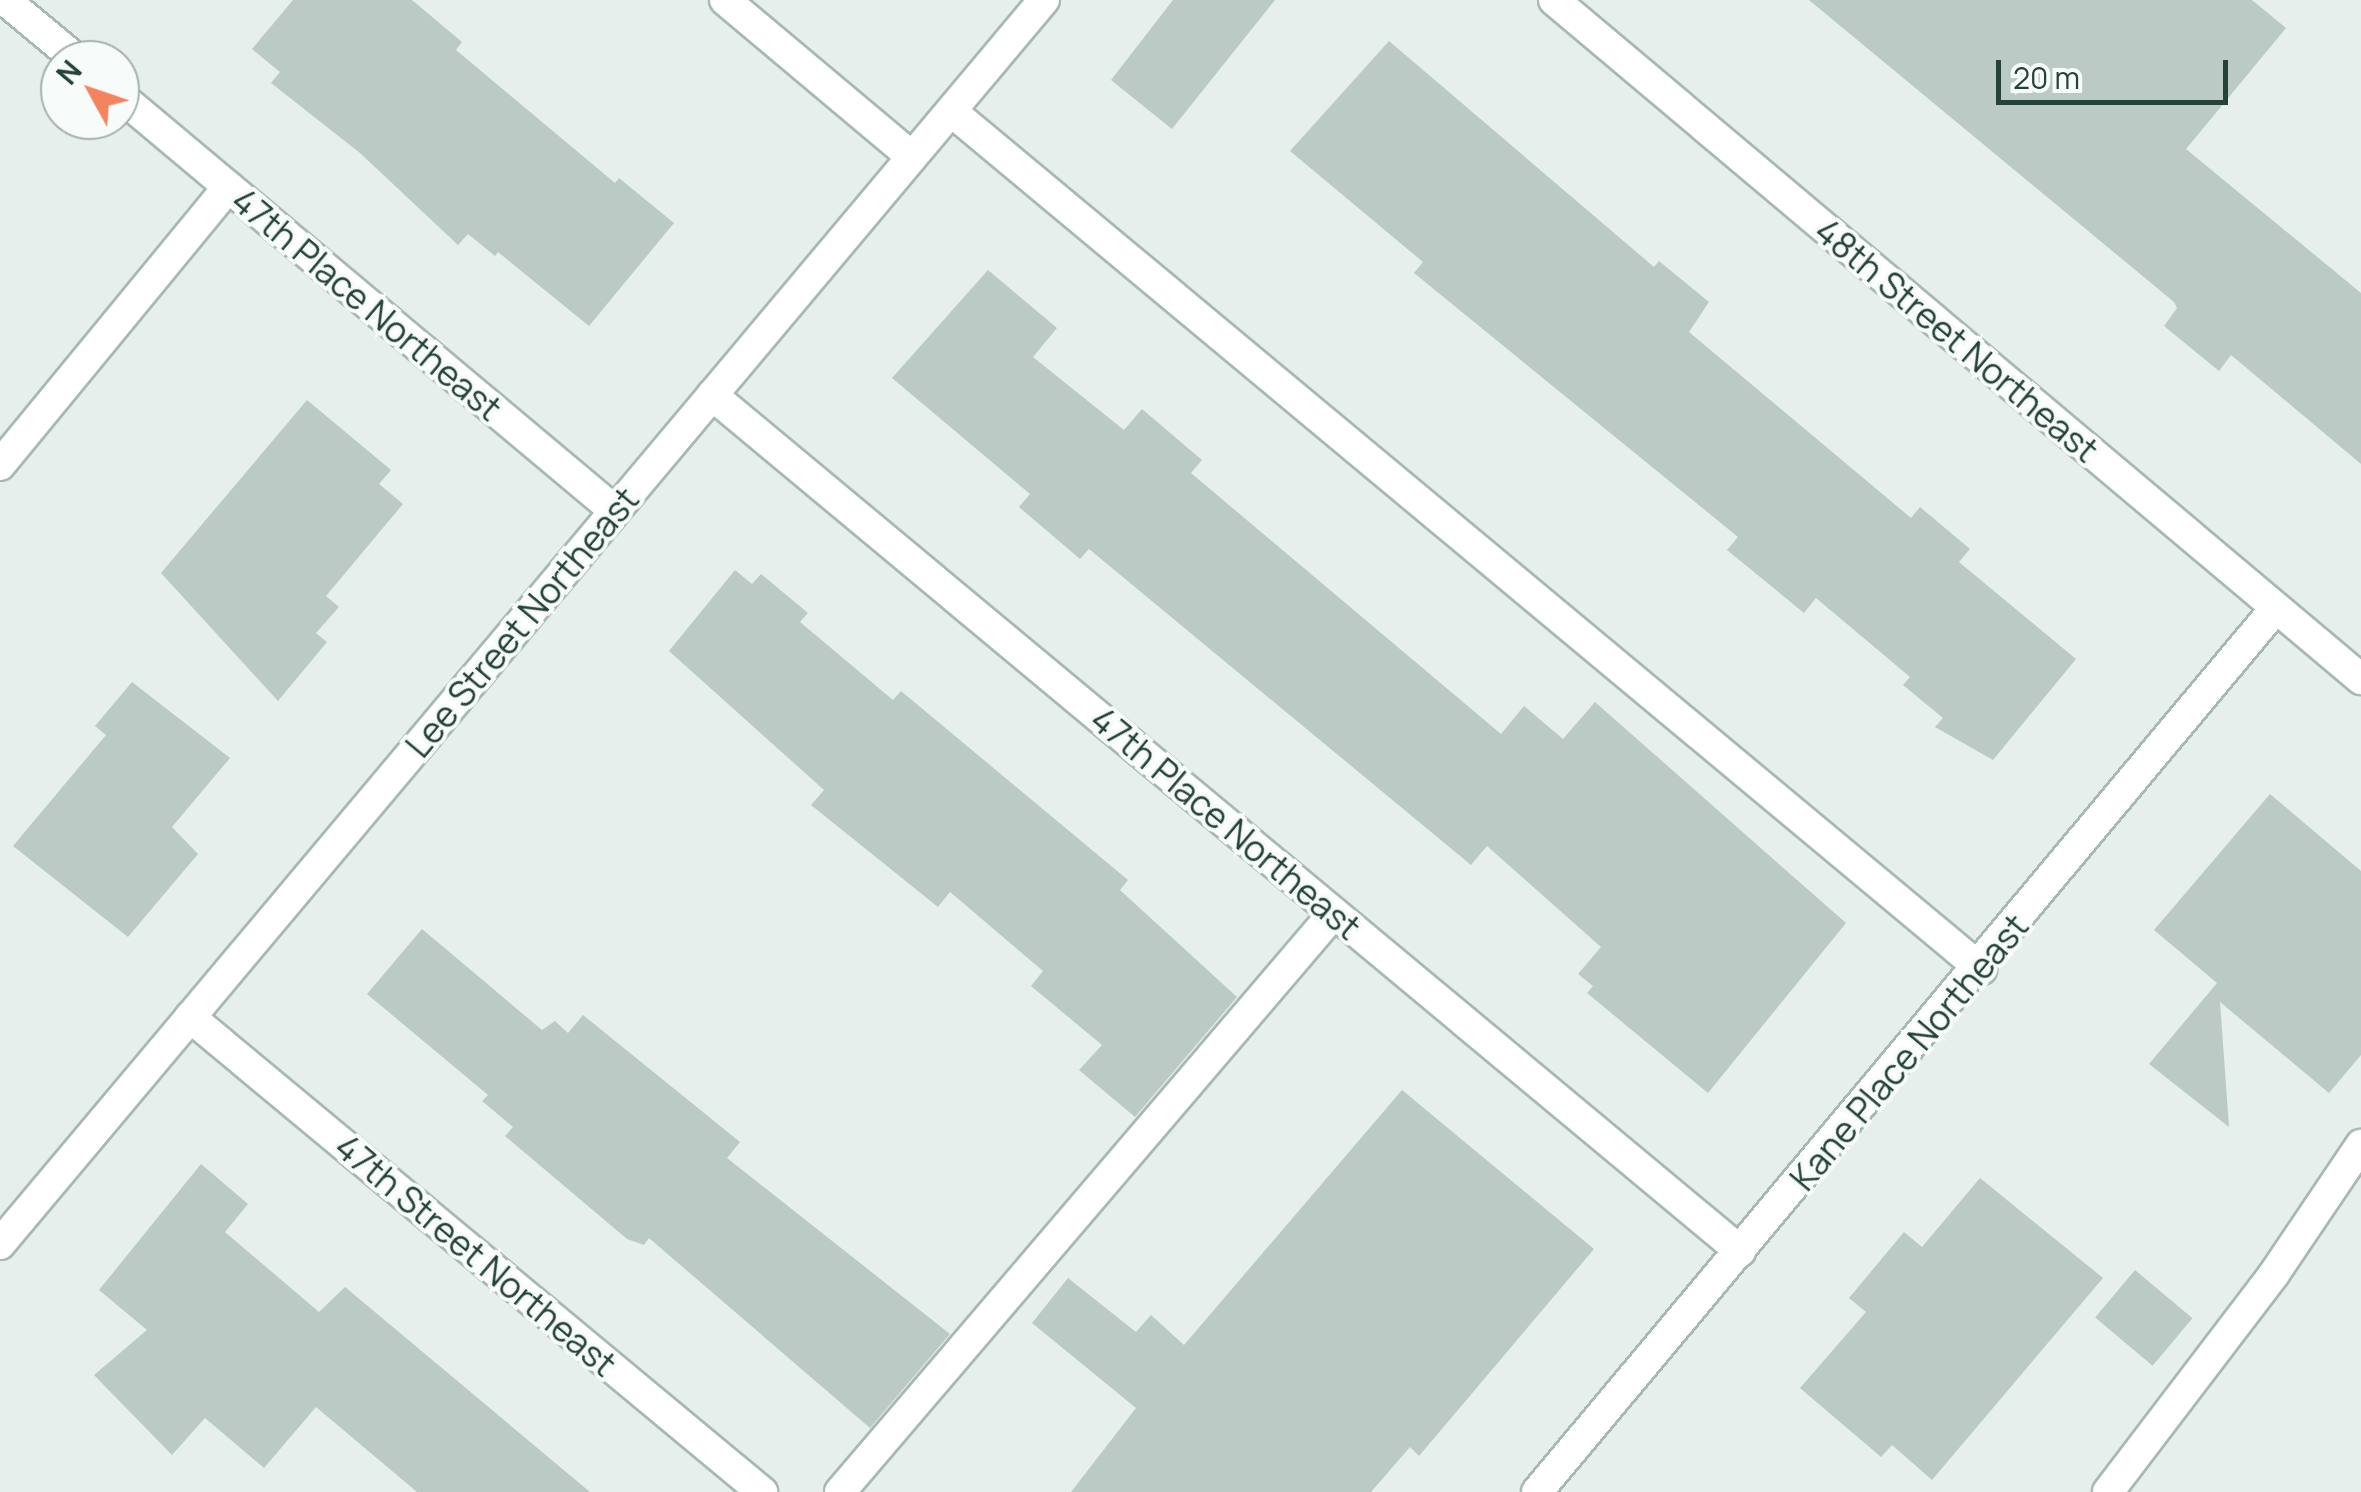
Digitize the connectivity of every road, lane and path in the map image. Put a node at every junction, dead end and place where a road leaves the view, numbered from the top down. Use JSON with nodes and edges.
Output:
{"nodes":[{"id":1,"x":5,"y":0,"type":"edge"},
{"id":2,"x":725,"y":0,"type":"edge"},
{"id":3,"x":1044,"y":0,"type":"edge"},
{"id":4,"x":1554,"y":0,"type":"edge"},
{"id":5,"x":53,"y":40,"type":"edge"},
{"id":6,"x":950,"y":111,"type":"junction"},
{"id":7,"x":140,"y":113,"type":"edge"},
{"id":8,"x":910,"y":155,"type":"junction"},
{"id":9,"x":228,"y":187,"type":"junction"},
{"id":10,"x":712,"y":395,"type":"junction"},
{"id":11,"x":0,"y":465,"type":"edge"},
{"id":12,"x":615,"y":512,"type":"junction"},
{"id":13,"x":2276,"y":608,"type":"junction"},
{"id":14,"x":2361,"y":679,"type":"edge"},
{"id":15,"x":1334,"y":913,"type":"junction"},
{"id":16,"x":1980,"y":969,"type":"junction"},
{"id":17,"x":190,"y":1017,"type":"junction"},
{"id":18,"x":2361,"y":1145,"type":"edge"},
{"id":19,"x":0,"y":1244,"type":"edge"},
{"id":20,"x":1740,"y":1251,"type":"junction"},
{"id":21,"x":762,"y":1492,"type":"edge"},
{"id":22,"x":840,"y":1492,"type":"edge"},
{"id":23,"x":1538,"y":1492,"type":"edge"},
{"id":24,"x":2108,"y":1492,"type":"edge"}],
"edges":[{"from":1,"to":5,"type":"street"},
{"from":2,"to":8,"type":"street"},
{"from":3,"to":6,"type":"street","name":"Lee Street Northeast"},
{"from":4,"to":13,"type":"street","name":"48th Street Northeast"},
{"from":6,"to":8,"type":"street","name":"Lee Street Northeast"},
{"from":6,"to":16,"type":"street"},
{"from":7,"to":9,"type":"street","name":"47th Place Northeast"},
{"from":8,"to":10,"type":"street","name":"Lee Street Northeast"},
{"from":9,"to":11,"type":"street"},
{"from":9,"to":12,"type":"street","name":"47th Place Northeast"},
{"from":10,"to":12,"type":"street","name":"Lee Street Northeast"},
{"from":10,"to":15,"type":"street","name":"47th Place Northeast"},
{"from":12,"to":17,"type":"street","name":"Lee Street Northeast"},
{"from":13,"to":14,"type":"street","name":"48th Street Northeast"},
{"from":13,"to":16,"type":"street","name":"Kane Place Northeast"},
{"from":15,"to":20,"type":"street","name":"47th Place Northeast"},
{"from":15,"to":22,"type":"street"},
{"from":16,"to":20,"type":"street","name":"Kane Place Northeast"},
{"from":17,"to":19,"type":"street","name":"Lee Street Northeast"},
{"from":17,"to":21,"type":"street","name":"47th Street Northeast"},
{"from":18,"to":24,"type":"street"},
{"from":20,"to":23,"type":"street","name":"Kane Place Northeast"}]}
